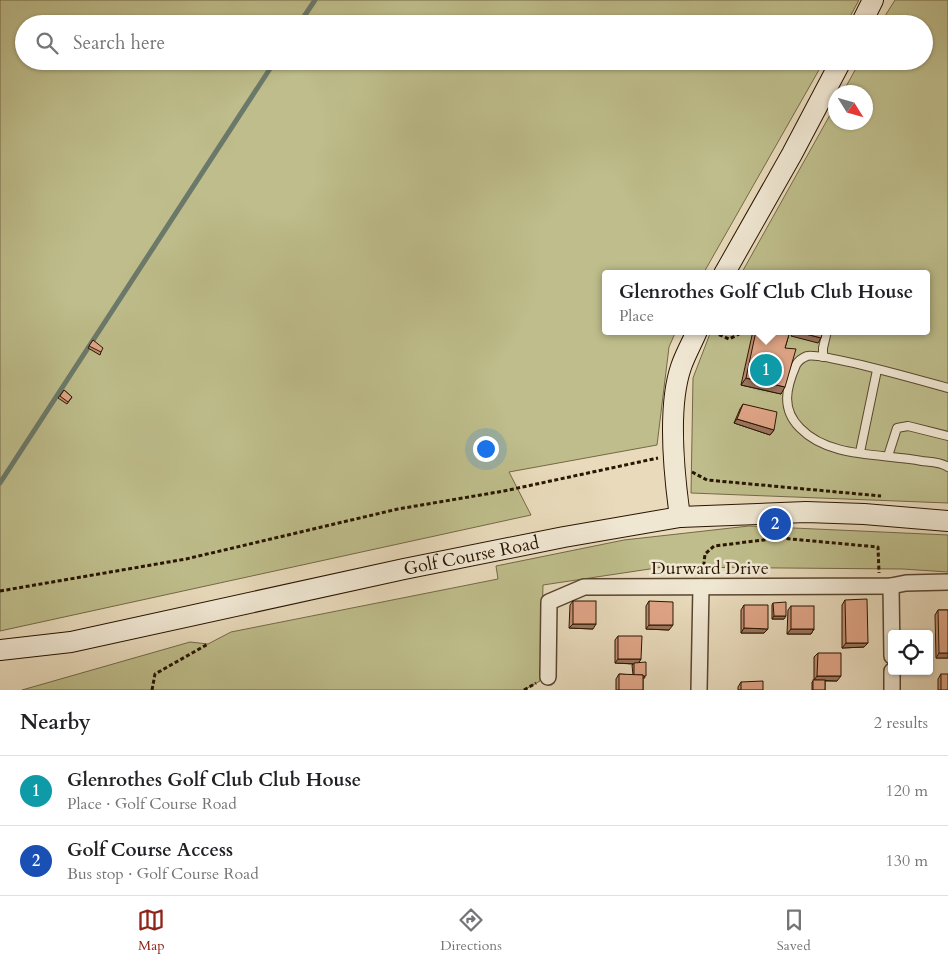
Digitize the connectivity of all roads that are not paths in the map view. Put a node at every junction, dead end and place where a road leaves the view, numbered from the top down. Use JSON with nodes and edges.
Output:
{"nodes":[{"id":1,"x":873,"y":0,"type":"edge"},
{"id":2,"x":865,"y":15,"type":"edge"},
{"id":3,"x":836,"y":70,"type":"edge"},
{"id":4,"x":726,"y":270,"type":"edge"},
{"id":5,"x":695,"y":335,"type":"edge"},
{"id":6,"x":826,"y":335,"type":"edge"},
{"id":7,"x":823,"y":357,"type":"junction"},
{"id":8,"x":877,"y":370,"type":"junction"},
{"id":9,"x":948,"y":388,"type":"edge"},
{"id":10,"x":948,"y":436,"type":"edge"},
{"id":11,"x":860,"y":452,"type":"junction"},
{"id":12,"x":888,"y":456,"type":"junction"},
{"id":13,"x":948,"y":467,"type":"edge"},
{"id":14,"x":680,"y":517,"type":"junction"},
{"id":15,"x":948,"y":521,"type":"edge"},
{"id":16,"x":948,"y":582,"type":"edge"},
{"id":17,"x":886,"y":586,"type":"junction"},
{"id":18,"x":701,"y":588,"type":"junction"},
{"id":19,"x":890,"y":630,"type":"edge"},
{"id":20,"x":0,"y":650,"type":"edge"},
{"id":21,"x":892,"y":675,"type":"edge"},
{"id":22,"x":548,"y":676,"type":"dead end"},
{"id":23,"x":699,"y":690,"type":"edge"},
{"id":24,"x":892,"y":690,"type":"edge"}],
"edges":[{"from":1,"to":2,"type":"street"},
{"from":3,"to":4,"type":"street"},
{"from":5,"to":14,"type":"street"},
{"from":6,"to":7,"type":"lane"},
{"from":7,"to":8,"type":"lane"},
{"from":7,"to":11,"type":"lane"},
{"from":8,"to":9,"type":"lane"},
{"from":8,"to":11,"type":"lane"},
{"from":10,"to":12,"type":"lane"},
{"from":11,"to":12,"type":"lane"},
{"from":12,"to":13,"type":"lane"},
{"from":14,"to":15,"type":"street","name":"Golf Course Road"},
{"from":14,"to":20,"type":"street","name":"Golf Course Road"},
{"from":16,"to":17,"type":"street","name":"Durward Drive"},
{"from":17,"to":18,"type":"street","name":"Durward Drive"},
{"from":17,"to":19,"type":"street"},
{"from":18,"to":22,"type":"street","name":"Durward Drive"},
{"from":18,"to":23,"type":"street"},
{"from":21,"to":24,"type":"street"}]}
